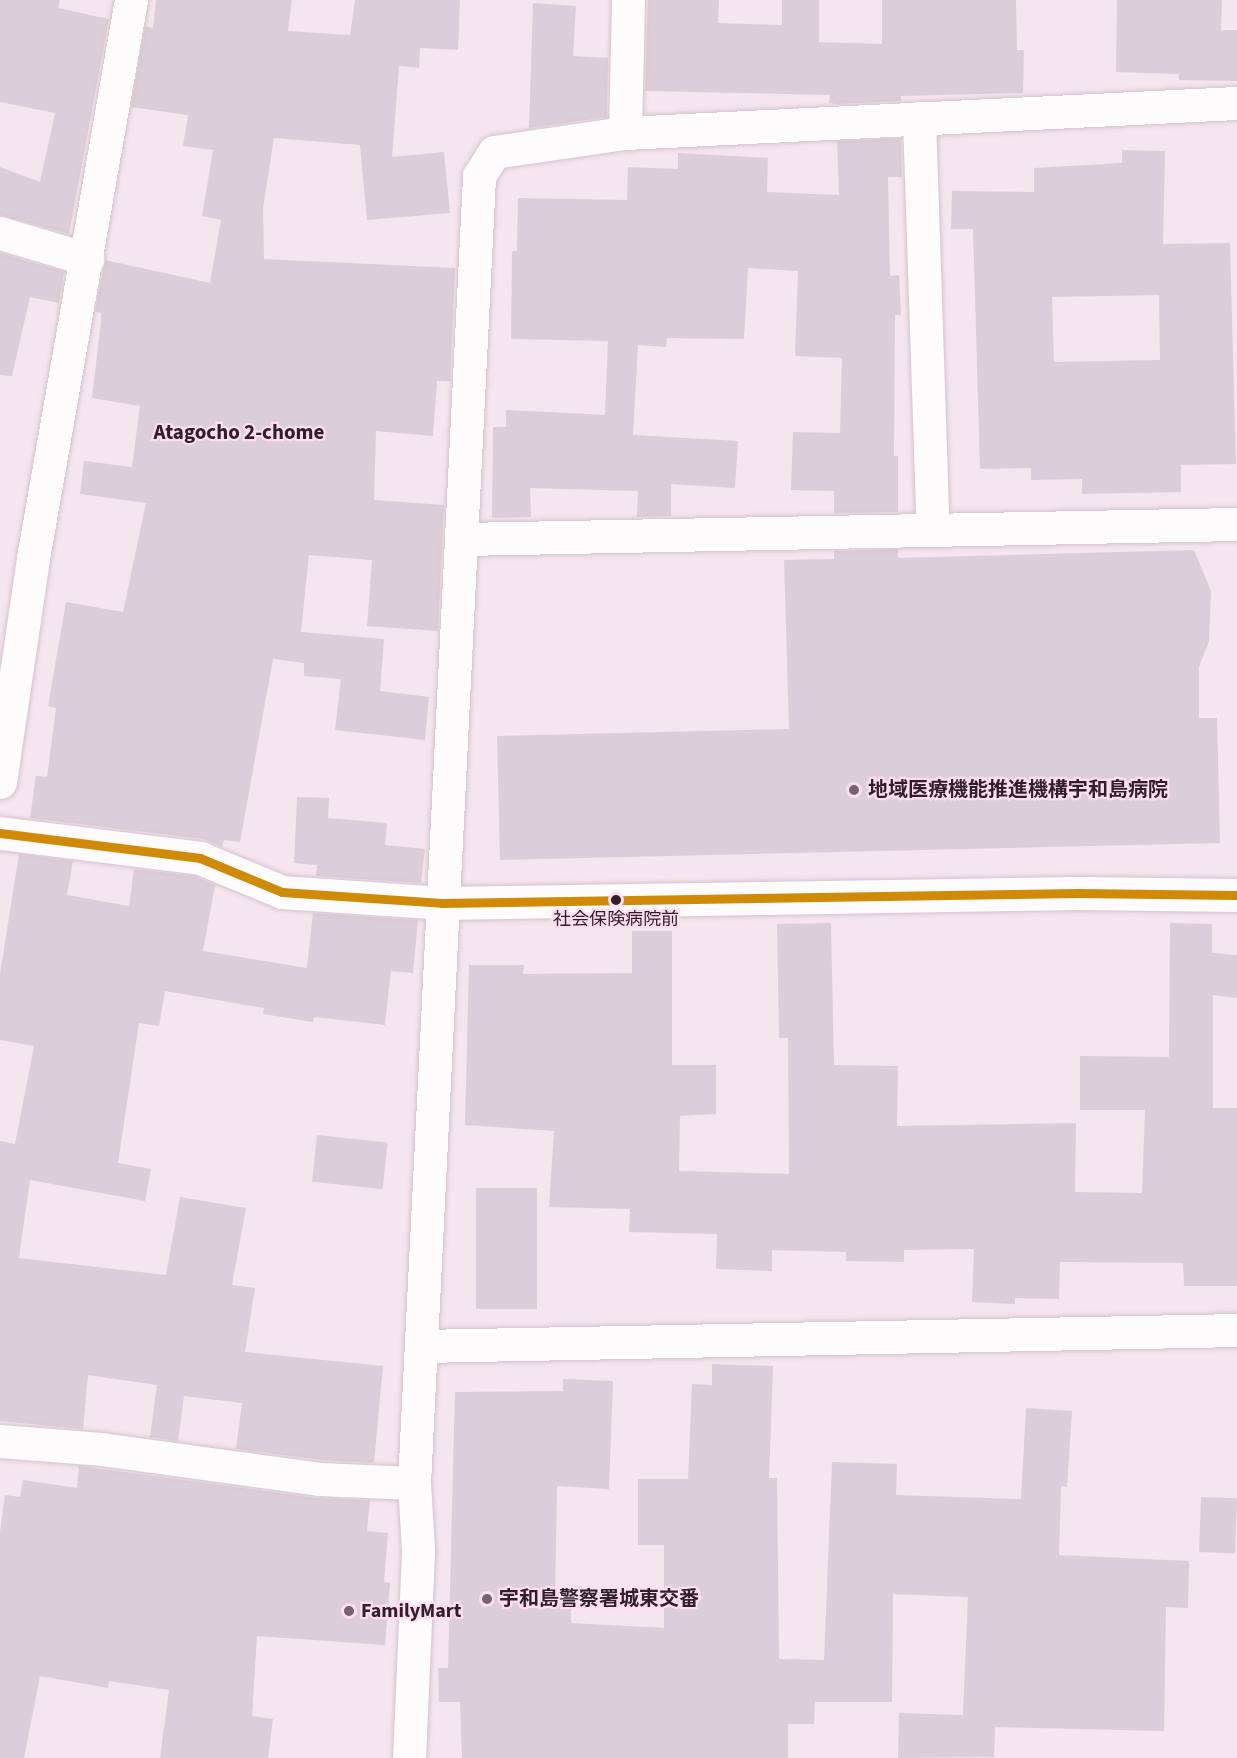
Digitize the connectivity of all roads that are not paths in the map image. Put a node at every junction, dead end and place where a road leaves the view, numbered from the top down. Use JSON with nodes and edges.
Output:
{"nodes":[{"id":1,"x":131,"y":0,"type":"edge"},
{"id":2,"x":628,"y":0,"type":"edge"},
{"id":3,"x":1237,"y":103,"type":"edge"},
{"id":4,"x":919,"y":118,"type":"junction"},
{"id":5,"x":625,"y":133,"type":"junction"},
{"id":6,"x":0,"y":233,"type":"edge"},
{"id":7,"x":87,"y":259,"type":"junction"},
{"id":8,"x":1237,"y":524,"type":"edge"},
{"id":9,"x":933,"y":530,"type":"junction"},
{"id":10,"x":462,"y":539,"type":"junction"},
{"id":11,"x":0,"y":782,"type":"edge"},
{"id":12,"x":0,"y":833,"type":"edge"},
{"id":13,"x":1237,"y":895,"type":"edge"},
{"id":14,"x":442,"y":903,"type":"junction"},
{"id":15,"x":1237,"y":1330,"type":"edge"},
{"id":16,"x":421,"y":1346,"type":"junction"},
{"id":17,"x":0,"y":1442,"type":"edge"},
{"id":18,"x":414,"y":1483,"type":"junction"},
{"id":19,"x":409,"y":1758,"type":"edge"}],
"edges":[{"from":1,"to":7,"type":"street"},
{"from":2,"to":5,"type":"street"},
{"from":3,"to":4,"type":"street"},
{"from":4,"to":5,"type":"street"},
{"from":4,"to":9,"type":"street"},
{"from":5,"to":10,"type":"street"},
{"from":6,"to":7,"type":"street"},
{"from":7,"to":11,"type":"street"},
{"from":8,"to":9,"type":"street"},
{"from":9,"to":10,"type":"street"},
{"from":10,"to":14,"type":"street"},
{"from":12,"to":14,"type":"street"},
{"from":13,"to":14,"type":"street"},
{"from":14,"to":16,"type":"street"},
{"from":15,"to":16,"type":"street"},
{"from":16,"to":18,"type":"street"},
{"from":17,"to":18,"type":"street"},
{"from":18,"to":19,"type":"street"}]}
